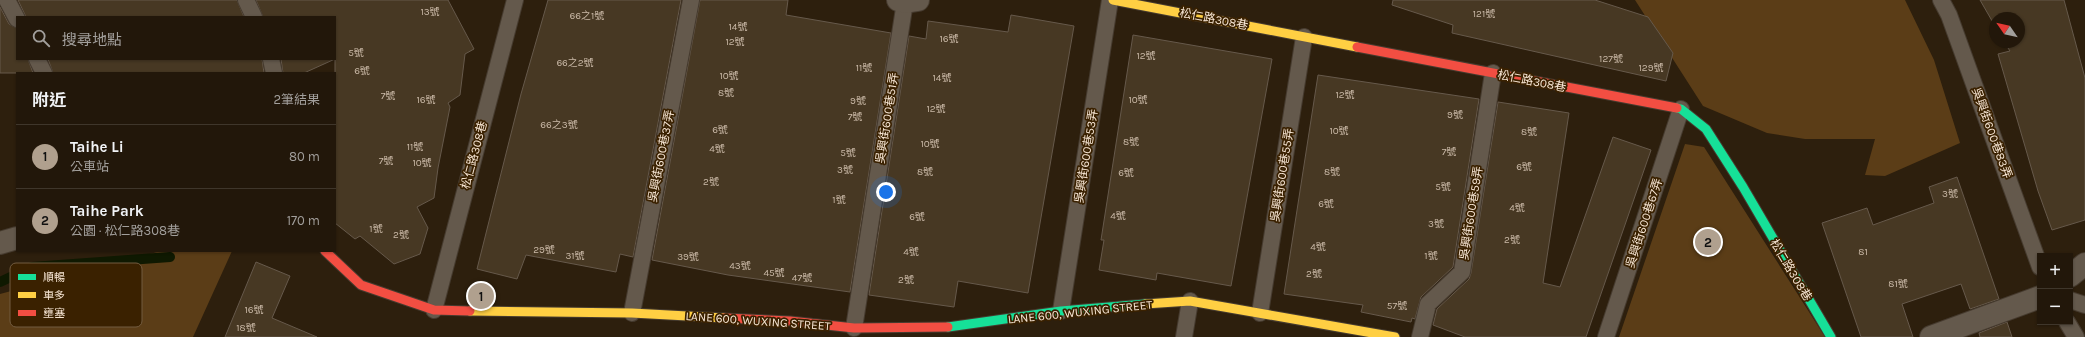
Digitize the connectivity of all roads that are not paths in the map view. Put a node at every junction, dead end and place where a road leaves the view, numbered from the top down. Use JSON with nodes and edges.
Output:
{"nodes":[{"id":1,"x":7,"y":0,"type":"edge"},
{"id":2,"x":246,"y":0,"type":"edge"},
{"id":3,"x":515,"y":0,"type":"edge"},
{"id":4,"x":691,"y":0,"type":"edge"},
{"id":5,"x":1110,"y":0,"type":"edge"},
{"id":6,"x":1113,"y":0,"type":"edge"},
{"id":7,"x":1941,"y":0,"type":"edge"},
{"id":8,"x":907,"y":1,"type":"edge"},
{"id":9,"x":254,"y":16,"type":"edge"},
{"id":10,"x":16,"y":17,"type":"edge"},
{"id":11,"x":1304,"y":37,"type":"junction"},
{"id":12,"x":38,"y":60,"type":"edge"},
{"id":13,"x":271,"y":60,"type":"edge"},
{"id":14,"x":44,"y":72,"type":"edge"},
{"id":15,"x":274,"y":72,"type":"edge"},
{"id":16,"x":1493,"y":73,"type":"junction"},
{"id":17,"x":1681,"y":109,"type":"junction"},
{"id":18,"x":16,"y":238,"type":"edge"},
{"id":19,"x":0,"y":243,"type":"edge"},
{"id":20,"x":326,"y":252,"type":"edge"},
{"id":21,"x":2037,"y":259,"type":"edge"},
{"id":22,"x":2085,"y":264,"type":"edge"},
{"id":23,"x":2073,"y":274,"type":"edge"},
{"id":24,"x":2037,"y":298,"type":"edge"},
{"id":25,"x":1190,"y":301,"type":"junction"},
{"id":26,"x":2073,"y":301,"type":"edge"},
{"id":27,"x":2085,"y":305,"type":"edge"},
{"id":28,"x":434,"y":310,"type":"junction"},
{"id":29,"x":1061,"y":311,"type":"junction"},
{"id":30,"x":632,"y":313,"type":"junction"},
{"id":31,"x":1260,"y":313,"type":"junction"},
{"id":32,"x":2069,"y":325,"type":"edge"},
{"id":33,"x":854,"y":328,"type":"junction"},
{"id":34,"x":823,"y":331,"type":"edge"},
{"id":35,"x":1184,"y":337,"type":"edge"},
{"id":36,"x":1395,"y":337,"type":"edge"},
{"id":37,"x":1420,"y":337,"type":"edge"},
{"id":38,"x":1606,"y":337,"type":"edge"},
{"id":39,"x":1831,"y":337,"type":"edge"},
{"id":40,"x":1931,"y":337,"type":"edge"},
{"id":41,"x":2076,"y":337,"type":"edge"}],
"edges":[{"from":1,"to":10,"type":"lane"},
{"from":2,"to":9,"type":"lane"},
{"from":3,"to":28,"type":"lane","name":"松仁路308巷"},
{"from":4,"to":30,"type":"lane","name":"吳興街600巷37弄"},
{"from":5,"to":29,"type":"lane","name":"吳興街600巷53弄"},
{"from":6,"to":11,"type":"street","name":"松仁路308巷"},
{"from":7,"to":21,"type":"lane","name":"吳興街600巷83弄"},
{"from":8,"to":33,"type":"lane","name":"吳興街600巷51弄"},
{"from":11,"to":16,"type":"street","name":"松仁路308巷"},
{"from":11,"to":31,"type":"lane","name":"吳興街600巷55弄"},
{"from":12,"to":14,"type":"lane"},
{"from":13,"to":15,"type":"lane"},
{"from":16,"to":17,"type":"street","name":"松仁路308巷"},
{"from":16,"to":37,"type":"lane","name":"吳興街600巷59弄"},
{"from":17,"to":38,"type":"lane","name":"吳興街600巷67弄"},
{"from":17,"to":39,"type":"street","name":"松仁路308巷"},
{"from":18,"to":19,"type":"street"},
{"from":20,"to":28,"type":"street","name":"LANE 600, WUXING STREET"},
{"from":22,"to":23,"type":"street"},
{"from":24,"to":40,"type":"street"},
{"from":25,"to":29,"type":"street","name":"LANE 600, WUXING STREET"},
{"from":25,"to":31,"type":"street","name":"LANE 600, WUXING STREET"},
{"from":25,"to":35,"type":"lane"},
{"from":26,"to":27,"type":"lane"},
{"from":28,"to":30,"type":"street","name":"LANE 600, WUXING STREET"},
{"from":29,"to":33,"type":"street","name":"LANE 600, WUXING STREET"},
{"from":30,"to":34,"type":"street","name":"LANE 600, WUXING STREET"},
{"from":31,"to":36,"type":"street","name":"LANE 600, WUXING STREET"},
{"from":32,"to":41,"type":"lane"},
{"from":33,"to":34,"type":"street","name":"LANE 600, WUXING STREET"}]}
